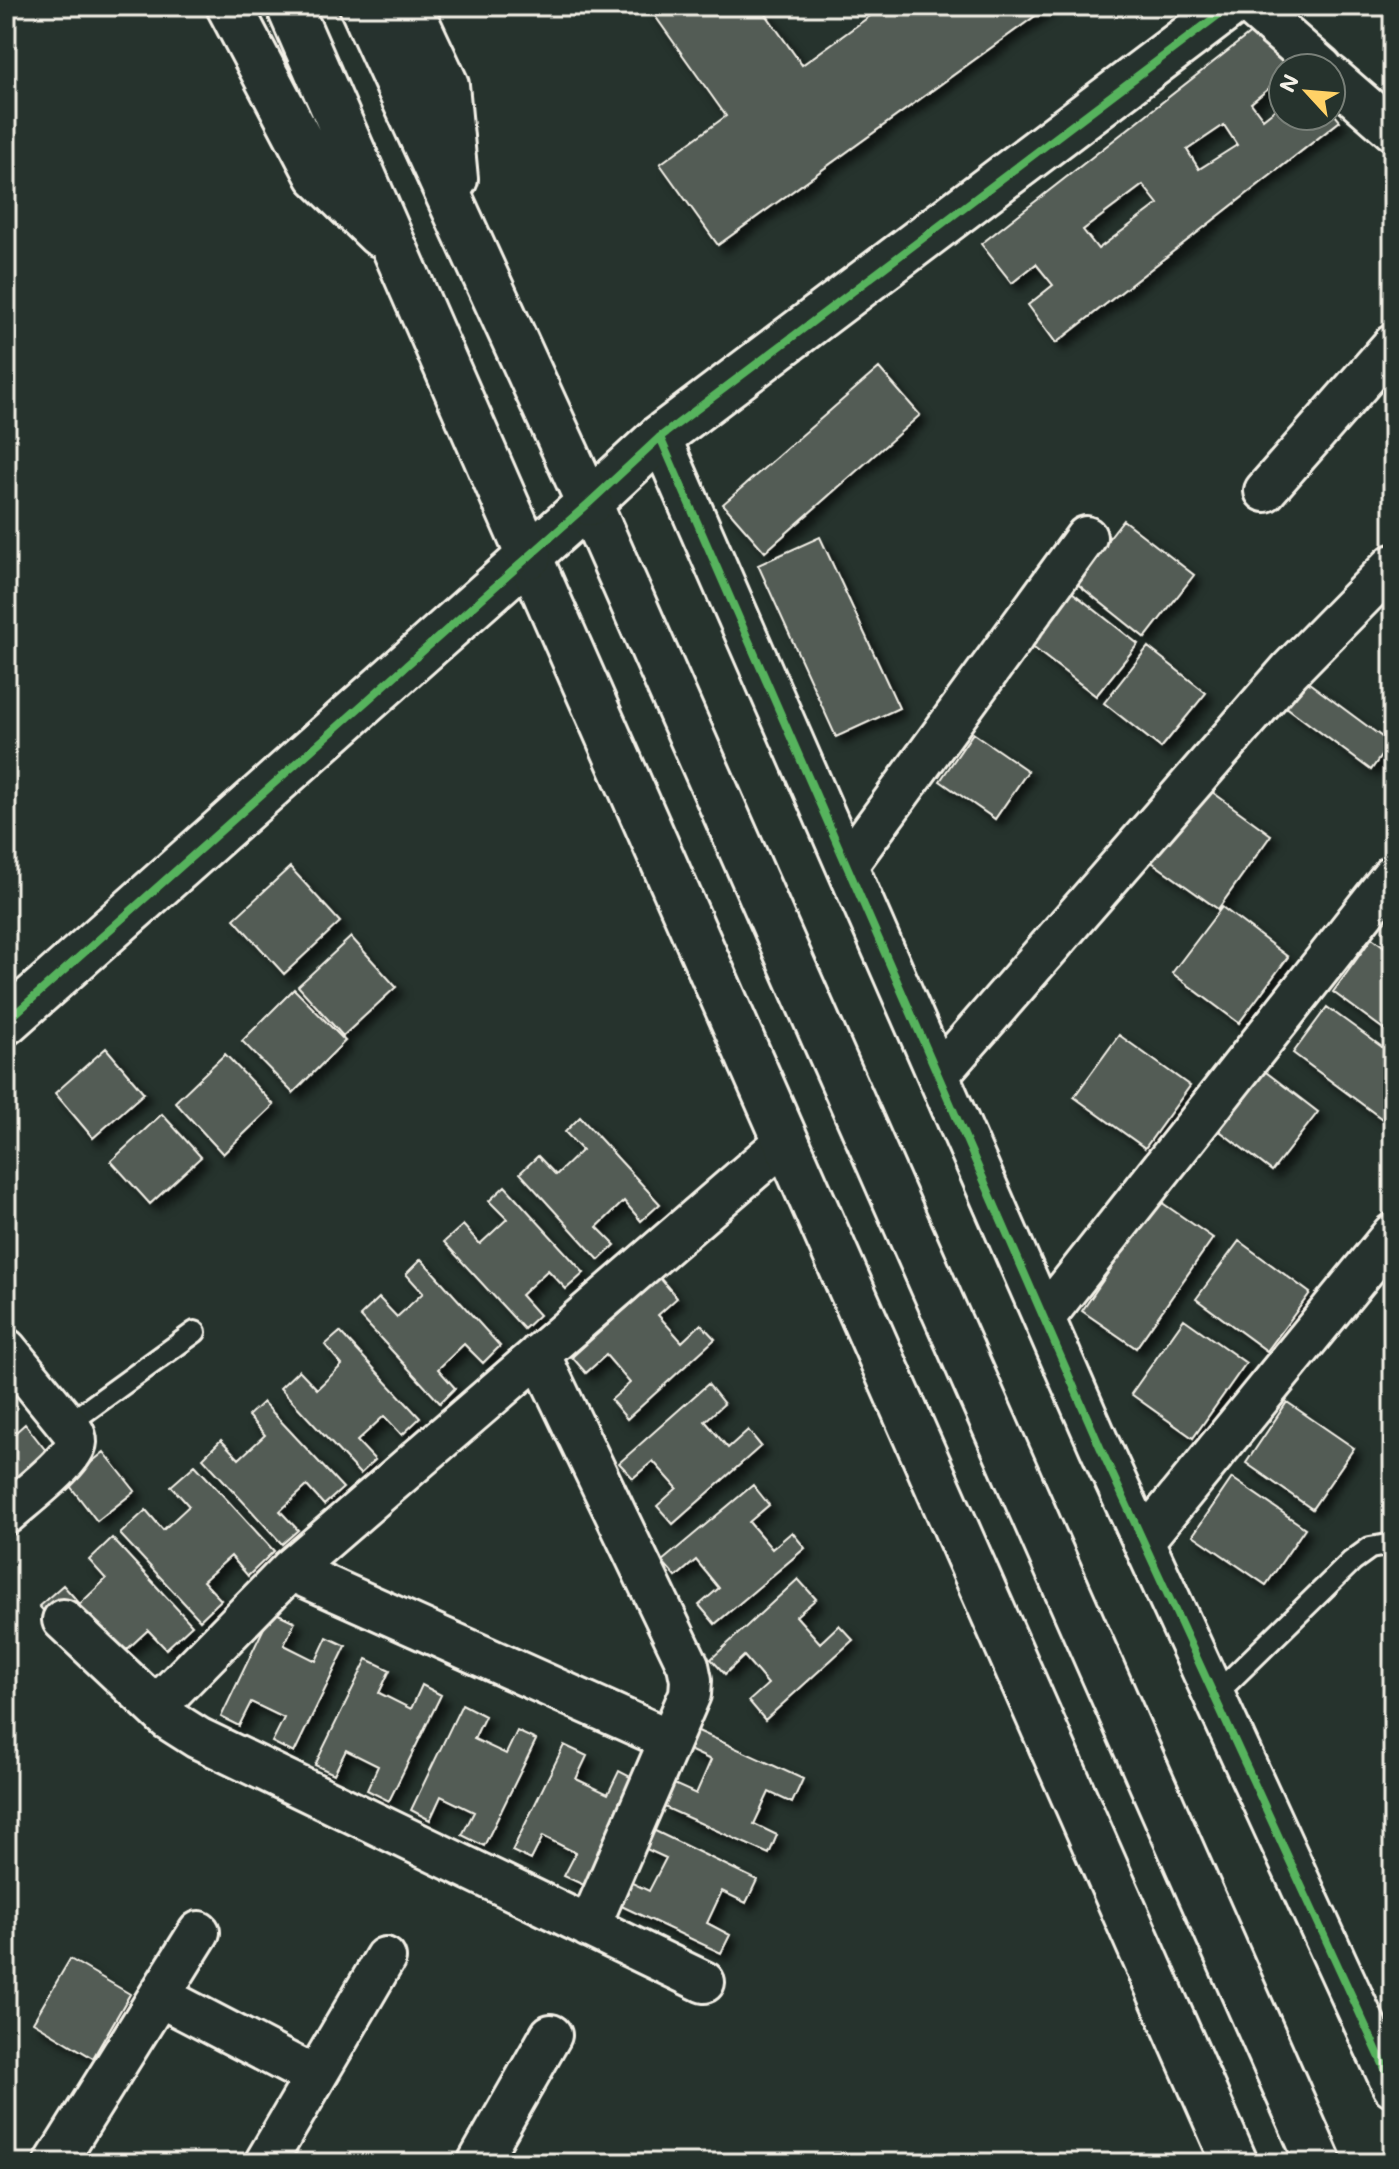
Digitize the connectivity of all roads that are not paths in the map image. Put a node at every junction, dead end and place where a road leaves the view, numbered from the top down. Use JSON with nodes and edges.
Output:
{"nodes":[{"id":1,"x":229,"y":6,"type":"edge"},
{"id":2,"x":289,"y":6,"type":"edge"},
{"id":3,"x":362,"y":6,"type":"edge"},
{"id":4,"x":409,"y":6,"type":"edge"},
{"id":5,"x":1230,"y":6,"type":"edge"},
{"id":6,"x":1251,"y":6,"type":"edge"},
{"id":7,"x":1304,"y":52,"type":"edge"},
{"id":8,"x":1347,"y":90,"type":"edge"},
{"id":9,"x":1393,"y":130,"type":"edge"},
{"id":10,"x":458,"y":215,"type":"junction"},
{"id":11,"x":395,"y":249,"type":"junction"},
{"id":12,"x":1393,"y":345,"type":"edge"},
{"id":13,"x":660,"y":437,"type":"junction"},
{"id":14,"x":1265,"y":491,"type":"dead end"},
{"id":15,"x":589,"y":503,"type":"junction"},
{"id":16,"x":1086,"y":537,"type":"dead end"},
{"id":17,"x":529,"y":556,"type":"junction"},
{"id":18,"x":1393,"y":565,"type":"edge"},
{"id":19,"x":847,"y":865,"type":"junction"},
{"id":20,"x":1393,"y":875,"type":"edge"},
{"id":21,"x":6,"y":1022,"type":"edge"},
{"id":22,"x":938,"y":1075,"type":"junction"},
{"id":23,"x":786,"y":1141,"type":"junction"},
{"id":24,"x":1393,"y":1234,"type":"edge"},
{"id":25,"x":1044,"y":1318,"type":"junction"},
{"id":26,"x":195,"y":1332,"type":"dead end"},
{"id":27,"x":6,"y":1349,"type":"edge"},
{"id":28,"x":539,"y":1354,"type":"junction"},
{"id":29,"x":68,"y":1424,"type":"junction"},
{"id":30,"x":6,"y":1514,"type":"edge"},
{"id":31,"x":1143,"y":1541,"type":"junction"},
{"id":32,"x":1393,"y":1544,"type":"edge"},
{"id":33,"x":290,"y":1570,"type":"junction"},
{"id":34,"x":63,"y":1620,"type":"dead end"},
{"id":35,"x":1214,"y":1696,"type":"junction"},
{"id":36,"x":156,"y":1707,"type":"junction"},
{"id":37,"x":670,"y":1740,"type":"junction"},
{"id":38,"x":589,"y":1927,"type":"junction"},
{"id":39,"x":199,"y":1932,"type":"dead end"},
{"id":40,"x":385,"y":1958,"type":"dead end"},
{"id":41,"x":704,"y":1982,"type":"dead end"},
{"id":42,"x":159,"y":1996,"type":"junction"},
{"id":43,"x":551,"y":2035,"type":"dead end"},
{"id":44,"x":315,"y":2077,"type":"junction"},
{"id":45,"x":1392,"y":2080,"type":"edge"},
{"id":46,"x":55,"y":2163,"type":"edge"},
{"id":47,"x":265,"y":2163,"type":"edge"},
{"id":48,"x":478,"y":2163,"type":"edge"},
{"id":49,"x":1235,"y":2163,"type":"edge"},
{"id":50,"x":1319,"y":2163,"type":"edge"}],
"edges":[{"from":1,"to":11,"type":"main road"},
{"from":2,"to":11,"type":"main road"},
{"from":3,"to":10,"type":"main road"},
{"from":4,"to":10,"type":"main road"},
{"from":5,"to":13,"type":"main road"},
{"from":6,"to":7,"type":"street"},
{"from":8,"to":9,"type":"street"},
{"from":10,"to":15,"type":"main road"},
{"from":11,"to":17,"type":"main road"},
{"from":12,"to":14,"type":"street"},
{"from":13,"to":15,"type":"main road"},
{"from":13,"to":19,"type":"street"},
{"from":15,"to":17,"type":"main road"},
{"from":15,"to":50,"type":"main road"},
{"from":16,"to":19,"type":"street"},
{"from":17,"to":21,"type":"main road"},
{"from":17,"to":23,"type":"main road"},
{"from":18,"to":22,"type":"street"},
{"from":19,"to":22,"type":"street"},
{"from":20,"to":25,"type":"street"},
{"from":22,"to":25,"type":"street"},
{"from":23,"to":28,"type":"street"},
{"from":23,"to":49,"type":"main road"},
{"from":24,"to":31,"type":"street"},
{"from":25,"to":31,"type":"street"},
{"from":26,"to":29,"type":"lane"},
{"from":27,"to":29,"type":"street"},
{"from":28,"to":33,"type":"street"},
{"from":28,"to":37,"type":"street"},
{"from":29,"to":30,"type":"street"},
{"from":31,"to":35,"type":"street"},
{"from":32,"to":35,"type":"lane"},
{"from":33,"to":36,"type":"street"},
{"from":33,"to":37,"type":"street"},
{"from":34,"to":36,"type":"street"},
{"from":35,"to":45,"type":"street"},
{"from":36,"to":38,"type":"street"},
{"from":37,"to":38,"type":"street"},
{"from":38,"to":41,"type":"street"},
{"from":39,"to":42,"type":"street"},
{"from":40,"to":44,"type":"street"},
{"from":42,"to":44,"type":"street"},
{"from":42,"to":46,"type":"street"},
{"from":43,"to":48,"type":"street"},
{"from":44,"to":47,"type":"street"}]}
